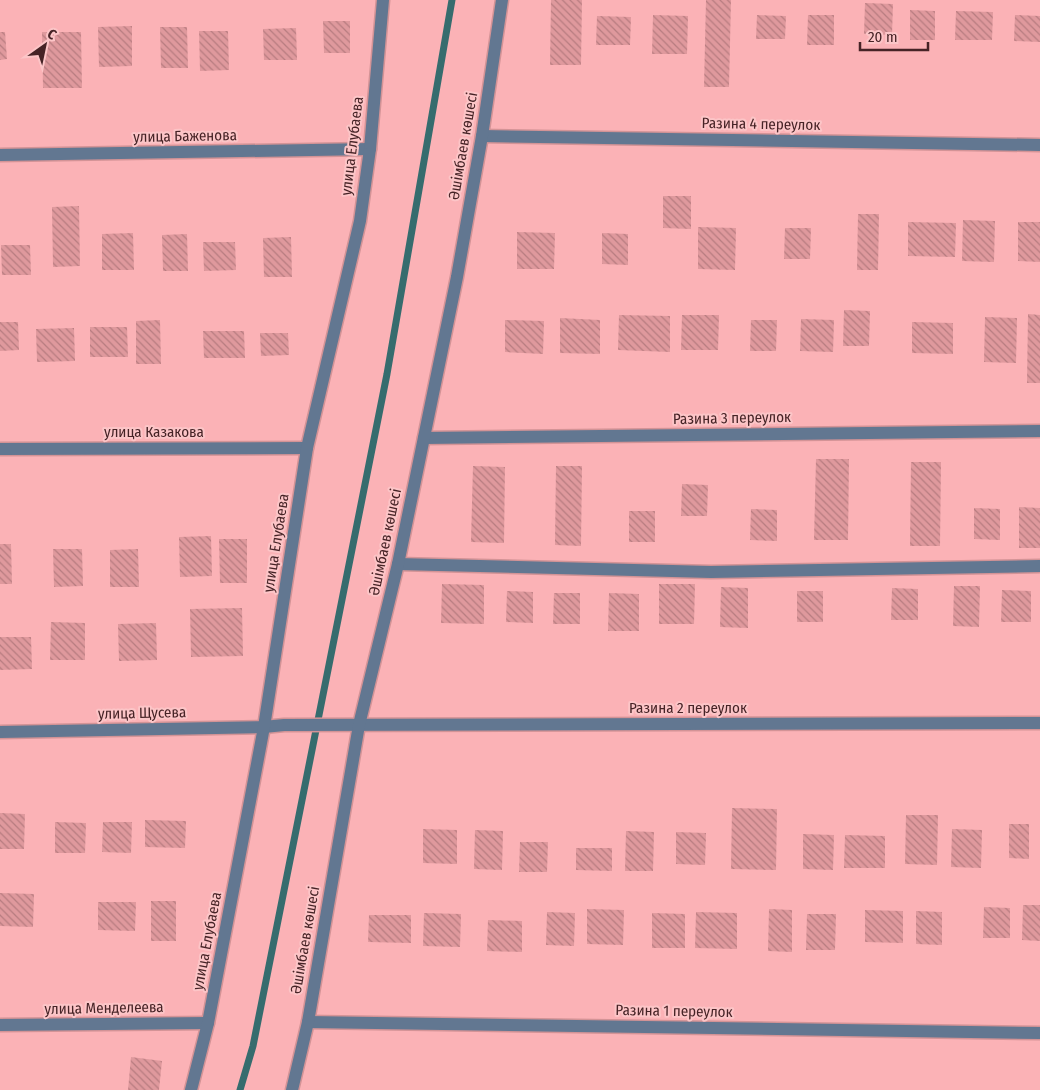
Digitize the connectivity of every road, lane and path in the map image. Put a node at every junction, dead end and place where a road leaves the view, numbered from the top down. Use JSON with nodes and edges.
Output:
{"nodes":[{"id":1,"x":383,"y":0,"type":"edge"},
{"id":2,"x":502,"y":0,"type":"edge"},
{"id":3,"x":482,"y":136,"type":"junction"},
{"id":4,"x":1040,"y":145,"type":"edge"},
{"id":5,"x":370,"y":149,"type":"junction"},
{"id":6,"x":0,"y":155,"type":"edge"},
{"id":7,"x":1040,"y":431,"type":"edge"},
{"id":8,"x":424,"y":438,"type":"junction"},
{"id":9,"x":308,"y":448,"type":"junction"},
{"id":10,"x":0,"y":449,"type":"edge"},
{"id":11,"x":398,"y":564,"type":"junction"},
{"id":12,"x":1040,"y":566,"type":"edge"},
{"id":13,"x":1040,"y":723,"type":"edge"},
{"id":14,"x":284,"y":725,"type":"joint"},
{"id":15,"x":359,"y":725,"type":"junction"},
{"id":16,"x":264,"y":727,"type":"junction"},
{"id":17,"x":0,"y":732,"type":"edge"},
{"id":18,"x":308,"y":1022,"type":"junction"},
{"id":19,"x":208,"y":1023,"type":"junction"},
{"id":20,"x":0,"y":1025,"type":"edge"},
{"id":21,"x":1040,"y":1033,"type":"edge"},
{"id":22,"x":191,"y":1090,"type":"edge"},
{"id":23,"x":292,"y":1090,"type":"edge"}],
"edges":[{"from":1,"to":5,"type":"street","name":"улица Елубаева"},
{"from":2,"to":3,"type":"street","name":"Әшімбаев көшесі"},
{"from":3,"to":4,"type":"street","name":"Разина 4 переулок"},
{"from":3,"to":8,"type":"street","name":"Әшімбаев көшесі"},
{"from":5,"to":6,"type":"street","name":"улица Баженова"},
{"from":5,"to":9,"type":"street","name":"улица Елубаева"},
{"from":7,"to":8,"type":"street","name":"Разина 3 переулок"},
{"from":8,"to":11,"type":"street","name":"Әшімбаев көшесі"},
{"from":9,"to":10,"type":"street","name":"улица Казакова"},
{"from":9,"to":16,"type":"street","name":"улица Елубаева"},
{"from":11,"to":12,"type":"street"},
{"from":11,"to":15,"type":"street","name":"Әшімбаев көшесі"},
{"from":13,"to":15,"type":"street","name":"Разина 2 переулок"},
{"from":14,"to":15,"type":"street","name":"Разина 2 переулок"},
{"from":14,"to":16,"type":"street","name":"улица Щусева"},
{"from":15,"to":18,"type":"street","name":"Әшімбаев көшесі"},
{"from":16,"to":17,"type":"street","name":"улица Щусева"},
{"from":16,"to":19,"type":"street","name":"улица Елубаева"},
{"from":18,"to":21,"type":"street","name":"Разина 1 переулок"},
{"from":18,"to":23,"type":"street","name":"Әшімбаев көшесі"},
{"from":19,"to":20,"type":"street","name":"улица Менделеева"},
{"from":19,"to":22,"type":"street","name":"улица Елубаева"}]}
